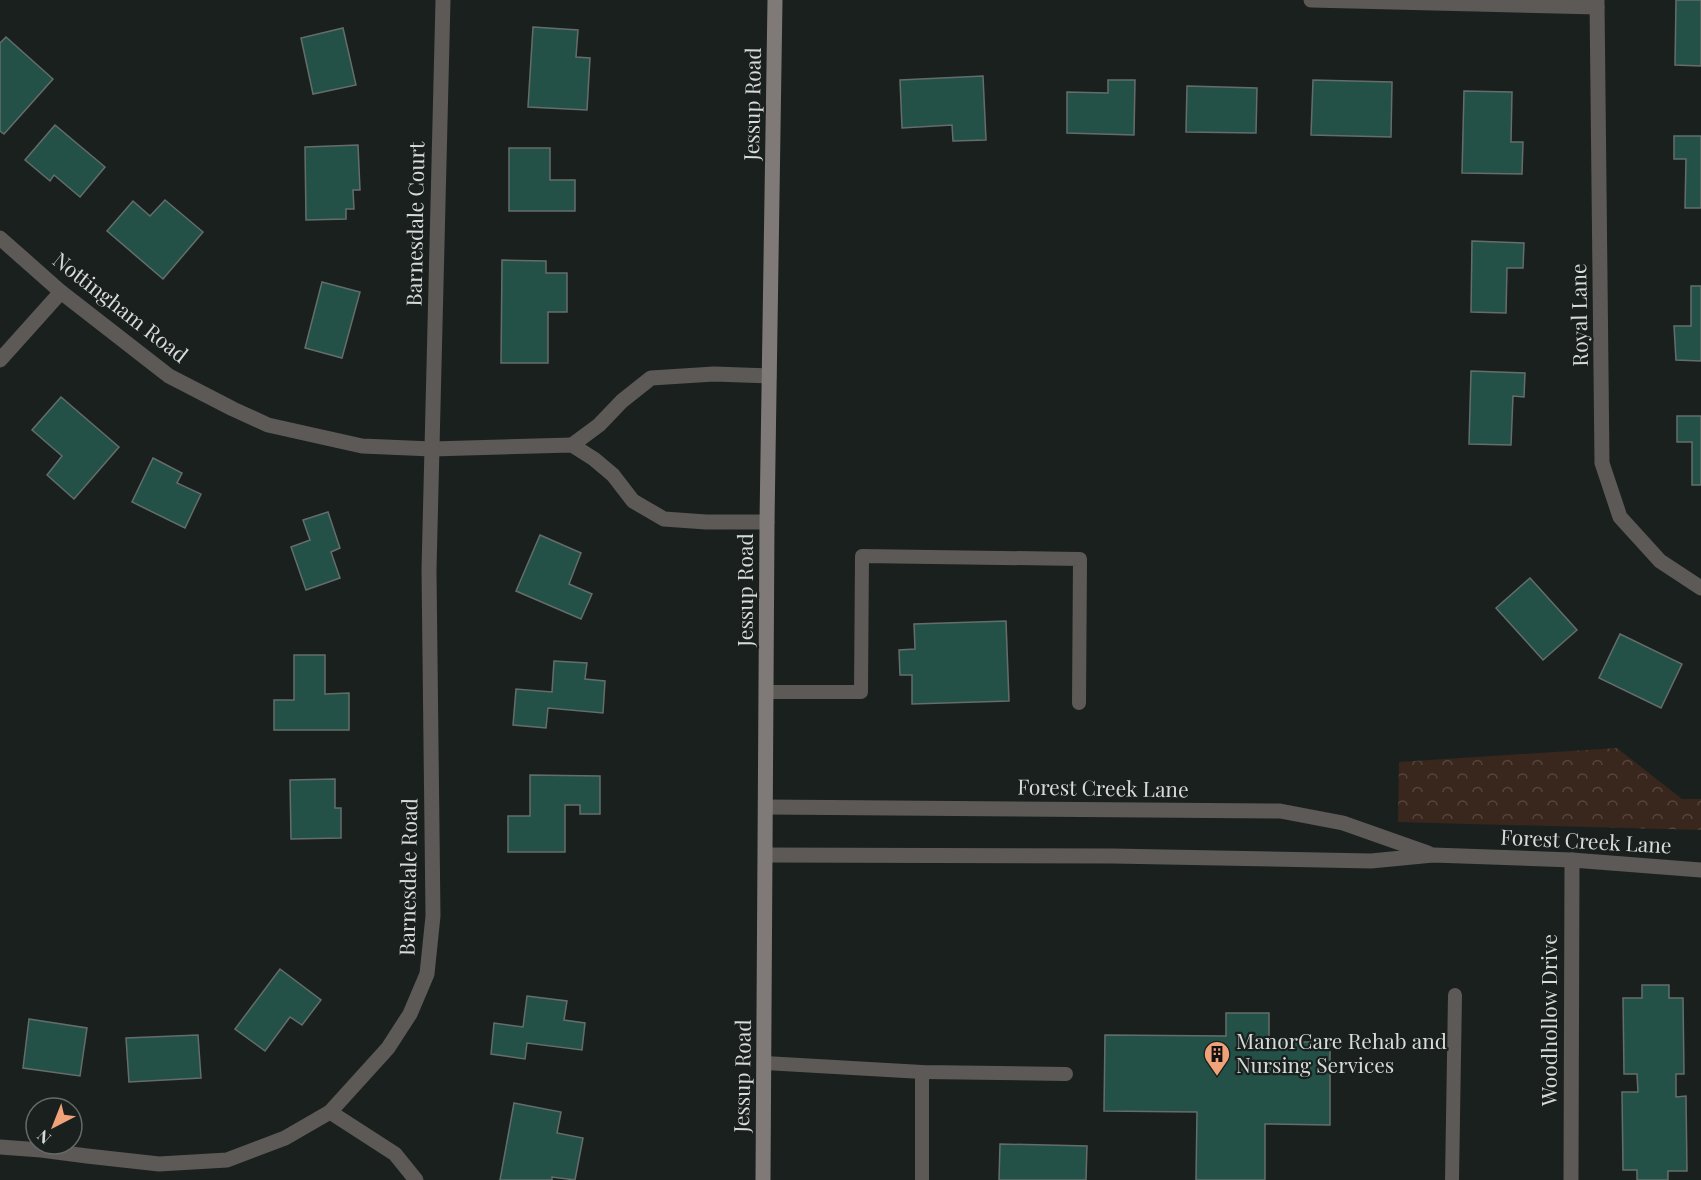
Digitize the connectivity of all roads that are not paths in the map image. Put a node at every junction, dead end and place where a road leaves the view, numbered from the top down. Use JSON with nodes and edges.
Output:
{"nodes":[{"id":1,"x":443,"y":0,"type":"edge"},
{"id":2,"x":775,"y":0,"type":"edge"},
{"id":3,"x":1311,"y":0,"type":"edge"},
{"id":4,"x":1597,"y":4,"type":"edge"},
{"id":5,"x":0,"y":238,"type":"edge"},
{"id":6,"x":61,"y":292,"type":"junction"},
{"id":7,"x":0,"y":360,"type":"edge"},
{"id":8,"x":769,"y":376,"type":"junction"},
{"id":9,"x":573,"y":445,"type":"junction"},
{"id":10,"x":432,"y":449,"type":"junction"},
{"id":11,"x":767,"y":522,"type":"junction"},
{"id":12,"x":1701,"y":588,"type":"edge"},
{"id":13,"x":767,"y":692,"type":"junction"},
{"id":14,"x":1079,"y":703,"type":"dead end"},
{"id":15,"x":766,"y":807,"type":"junction"},
{"id":16,"x":766,"y":855,"type":"junction"},
{"id":17,"x":1433,"y":855,"type":"junction"},
{"id":18,"x":1572,"y":861,"type":"junction"},
{"id":19,"x":1701,"y":870,"type":"edge"},
{"id":20,"x":1455,"y":995,"type":"dead end"},
{"id":21,"x":765,"y":1063,"type":"junction"},
{"id":22,"x":922,"y":1072,"type":"junction"},
{"id":23,"x":1066,"y":1074,"type":"dead end"},
{"id":24,"x":330,"y":1112,"type":"junction"},
{"id":25,"x":0,"y":1147,"type":"edge"},
{"id":26,"x":416,"y":1180,"type":"edge"},
{"id":27,"x":763,"y":1180,"type":"edge"},
{"id":28,"x":922,"y":1180,"type":"edge"},
{"id":29,"x":1452,"y":1180,"type":"edge"},
{"id":30,"x":1571,"y":1180,"type":"edge"}],
"edges":[{"from":1,"to":10,"type":"street","name":"Barnesdale Court"},
{"from":2,"to":8,"type":"street","name":"Jessup Road"},
{"from":3,"to":4,"type":"street"},
{"from":4,"to":12,"type":"street","name":"Royal Lane"},
{"from":5,"to":6,"type":"street","name":"Nottingham Road"},
{"from":6,"to":7,"type":"street"},
{"from":6,"to":10,"type":"street","name":"Nottingham Road"},
{"from":8,"to":9,"type":"street"},
{"from":8,"to":11,"type":"street","name":"Jessup Road"},
{"from":9,"to":10,"type":"street","name":"Nottingham Road"},
{"from":9,"to":11,"type":"street"},
{"from":10,"to":24,"type":"street","name":"Barnesdale Road"},
{"from":11,"to":13,"type":"street","name":"Jessup Road"},
{"from":13,"to":14,"type":"lane"},
{"from":13,"to":15,"type":"street","name":"Jessup Road"},
{"from":15,"to":16,"type":"street","name":"Jessup Road"},
{"from":15,"to":17,"type":"street","name":"Forest Creek Lane"},
{"from":16,"to":17,"type":"street","name":"Forest Creek Lane"},
{"from":16,"to":21,"type":"street","name":"Jessup Road"},
{"from":17,"to":18,"type":"street","name":"Forest Creek Lane"},
{"from":18,"to":19,"type":"street","name":"Forest Creek Lane"},
{"from":18,"to":30,"type":"street","name":"Woodhollow Drive"},
{"from":20,"to":29,"type":"lane"},
{"from":21,"to":22,"type":"lane"},
{"from":21,"to":27,"type":"street","name":"Jessup Road"},
{"from":22,"to":23,"type":"lane"},
{"from":22,"to":28,"type":"lane"},
{"from":24,"to":25,"type":"street","name":"Barnesdale Road"},
{"from":24,"to":26,"type":"street"}]}
